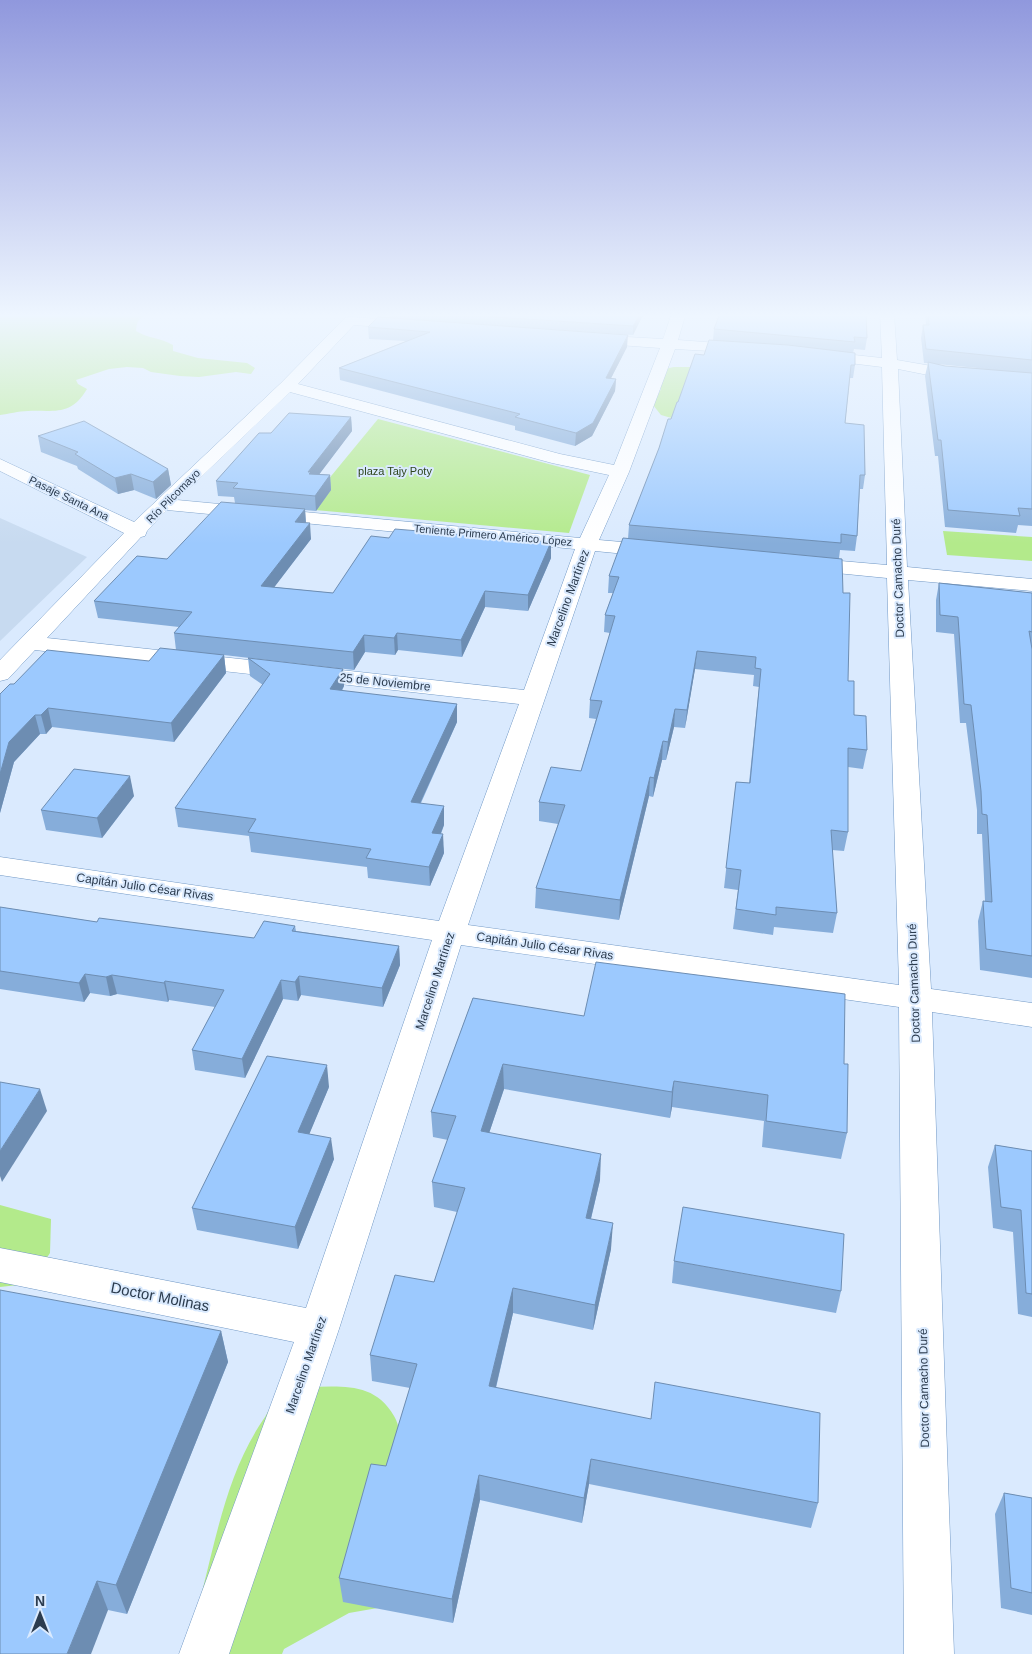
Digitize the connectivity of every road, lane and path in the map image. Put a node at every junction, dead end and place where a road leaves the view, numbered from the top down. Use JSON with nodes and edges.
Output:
{"nodes":[{"id":1,"x":283,"y":390,"type":"edge"},
{"id":2,"x":303,"y":390,"type":"edge"},
{"id":3,"x":651,"y":390,"type":"edge"},
{"id":4,"x":890,"y":390,"type":"edge"},
{"id":5,"x":0,"y":464,"type":"edge"},
{"id":6,"x":620,"y":472,"type":"junction"},
{"id":7,"x":162,"y":504,"type":"junction"},
{"id":8,"x":138,"y":532,"type":"junction"},
{"id":9,"x":587,"y":544,"type":"junction"},
{"id":10,"x":674,"y":552,"type":"edge"},
{"id":11,"x":791,"y":563,"type":"edge"},
{"id":12,"x":897,"y":572,"type":"junction"},
{"id":13,"x":1032,"y":586,"type":"edge"},
{"id":14,"x":29,"y":643,"type":"junction"},
{"id":15,"x":0,"y":674,"type":"edge"},
{"id":16,"x":533,"y":698,"type":"junction"},
{"id":17,"x":0,"y":866,"type":"edge"},
{"id":18,"x":450,"y":933,"type":"junction"},
{"id":19,"x":915,"y":998,"type":"junction"},
{"id":20,"x":1032,"y":1015,"type":"edge"},
{"id":21,"x":0,"y":1264,"type":"edge"},
{"id":22,"x":319,"y":1329,"type":"junction"},
{"id":23,"x":204,"y":1654,"type":"edge"},
{"id":24,"x":929,"y":1654,"type":"edge"}],
"edges":[{"from":1,"to":7,"type":"street","name":"Río Pilcomayo"},
{"from":2,"to":6,"type":"street"},
{"from":3,"to":6,"type":"street","name":"Marcelino Martínez"},
{"from":4,"to":12,"type":"street","name":"Doctor Camacho Duré"},
{"from":5,"to":8,"type":"street","name":"Pasaje Santa Ana"},
{"from":6,"to":9,"type":"street","name":"Marcelino Martínez"},
{"from":7,"to":8,"type":"street","name":"Río Pilcomayo"},
{"from":7,"to":9,"type":"street","name":"Teniente Primero Américo López"},
{"from":8,"to":14,"type":"street","name":"Río Pilcomayo"},
{"from":9,"to":10,"type":"street","name":"Teniente Primero Américo López"},
{"from":9,"to":16,"type":"street","name":"Marcelino Martínez"},
{"from":11,"to":12,"type":"street"},
{"from":12,"to":13,"type":"street"},
{"from":12,"to":19,"type":"street","name":"Doctor Camacho Duré"},
{"from":14,"to":15,"type":"street","name":"Río Pilcomayo"},
{"from":14,"to":16,"type":"street","name":"25 de Noviembre"},
{"from":16,"to":18,"type":"street","name":"Marcelino Martínez"},
{"from":17,"to":18,"type":"street","name":"Capitán Julio César Rivas"},
{"from":18,"to":19,"type":"street","name":"Capitán Julio César Rivas"},
{"from":18,"to":22,"type":"street","name":"Marcelino Martínez"},
{"from":19,"to":20,"type":"street","name":"Capitán Julio César Rivas"},
{"from":19,"to":24,"type":"street","name":"Doctor Camacho Duré"},
{"from":21,"to":22,"type":"street","name":"Doctor Molinas"},
{"from":22,"to":23,"type":"street","name":"Marcelino Martínez"}]}
